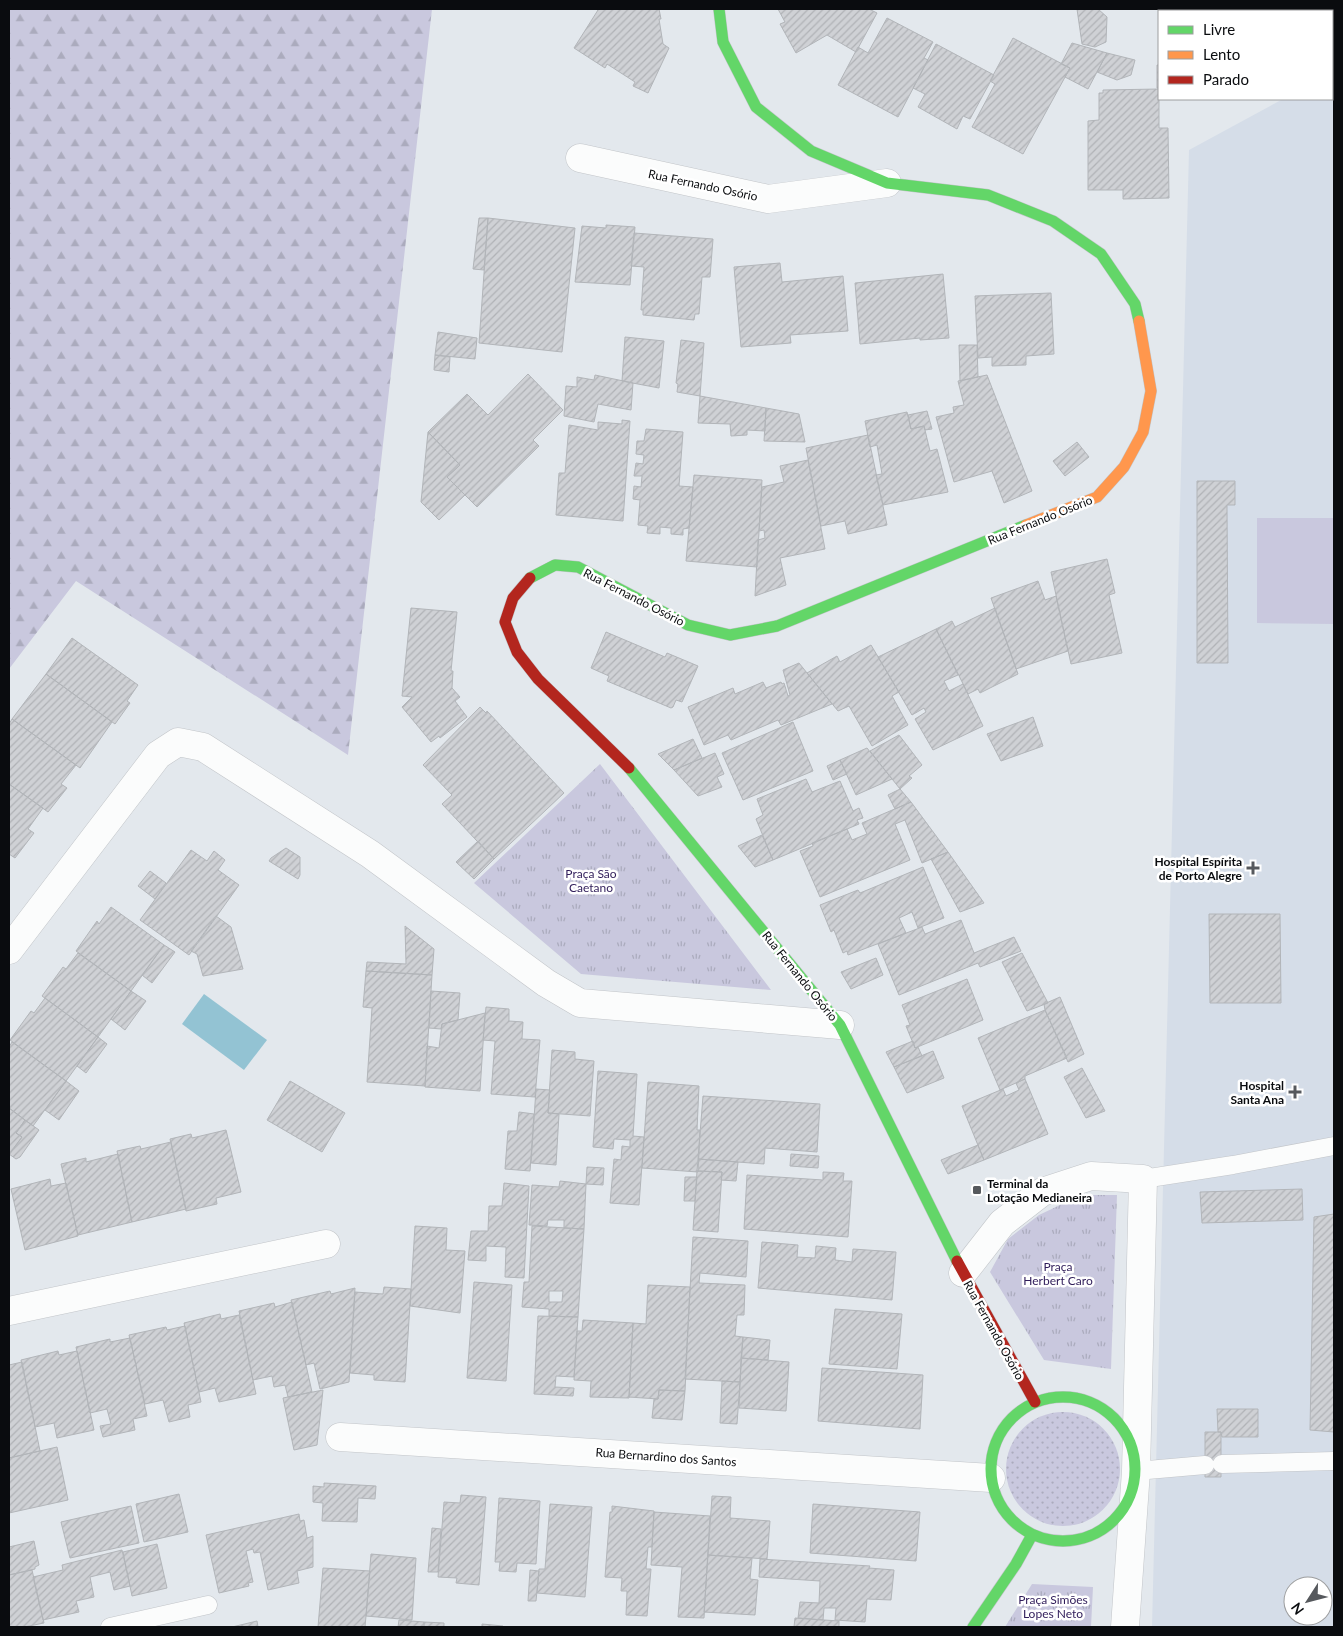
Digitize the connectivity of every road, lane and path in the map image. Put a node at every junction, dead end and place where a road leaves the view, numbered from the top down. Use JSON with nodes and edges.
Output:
{"nodes":[{"id":1,"x":719,"y":9,"type":"edge"},
{"id":2,"x":580,"y":158,"type":"dead end"},
{"id":3,"x":887,"y":183,"type":"junction"},
{"id":4,"x":9,"y":950,"type":"edge"},
{"id":5,"x":840,"y":1025,"type":"junction"},
{"id":6,"x":1334,"y":1146,"type":"edge"},
{"id":7,"x":1143,"y":1178,"type":"junction"},
{"id":8,"x":326,"y":1244,"type":"dead end"},
{"id":9,"x":963,"y":1273,"type":"junction"},
{"id":10,"x":9,"y":1311,"type":"edge"},
{"id":11,"x":1035,"y":1402,"type":"junction"},
{"id":12,"x":340,"y":1437,"type":"dead end"},
{"id":13,"x":1334,"y":1461,"type":"edge"},
{"id":14,"x":1136,"y":1471,"type":"junction"},
{"id":15,"x":991,"y":1478,"type":"junction"},
{"id":16,"x":1032,"y":1535,"type":"junction"},
{"id":17,"x":208,"y":1605,"type":"dead end"},
{"id":18,"x":110,"y":1627,"type":"edge"},
{"id":19,"x":972,"y":1627,"type":"edge"},
{"id":20,"x":1125,"y":1627,"type":"edge"}],
"edges":[{"from":1,"to":3,"type":"street","name":"Rua Fernando Osório"},
{"from":2,"to":3,"type":"street","name":"Rua Fernando Osório"},
{"from":3,"to":5,"type":"street","name":"Rua Fernando Osório"},
{"from":4,"to":5,"type":"street"},
{"from":5,"to":9,"type":"street","name":"Rua Fernando Osório"},
{"from":6,"to":7,"type":"lane"},
{"from":7,"to":9,"type":"street"},
{"from":7,"to":14,"type":"street"},
{"from":8,"to":10,"type":"street"},
{"from":9,"to":11,"type":"street","name":"Rua Fernando Osório"},
{"from":11,"to":14,"type":"street"},
{"from":11,"to":15,"type":"street"},
{"from":12,"to":15,"type":"street","name":"Rua Bernardino dos Santos"},
{"from":13,"to":14,"type":"lane"},
{"from":14,"to":16,"type":"street"},
{"from":14,"to":20,"type":"street"},
{"from":15,"to":16,"type":"street"},
{"from":16,"to":19,"type":"street"},
{"from":17,"to":18,"type":"lane"}]}
